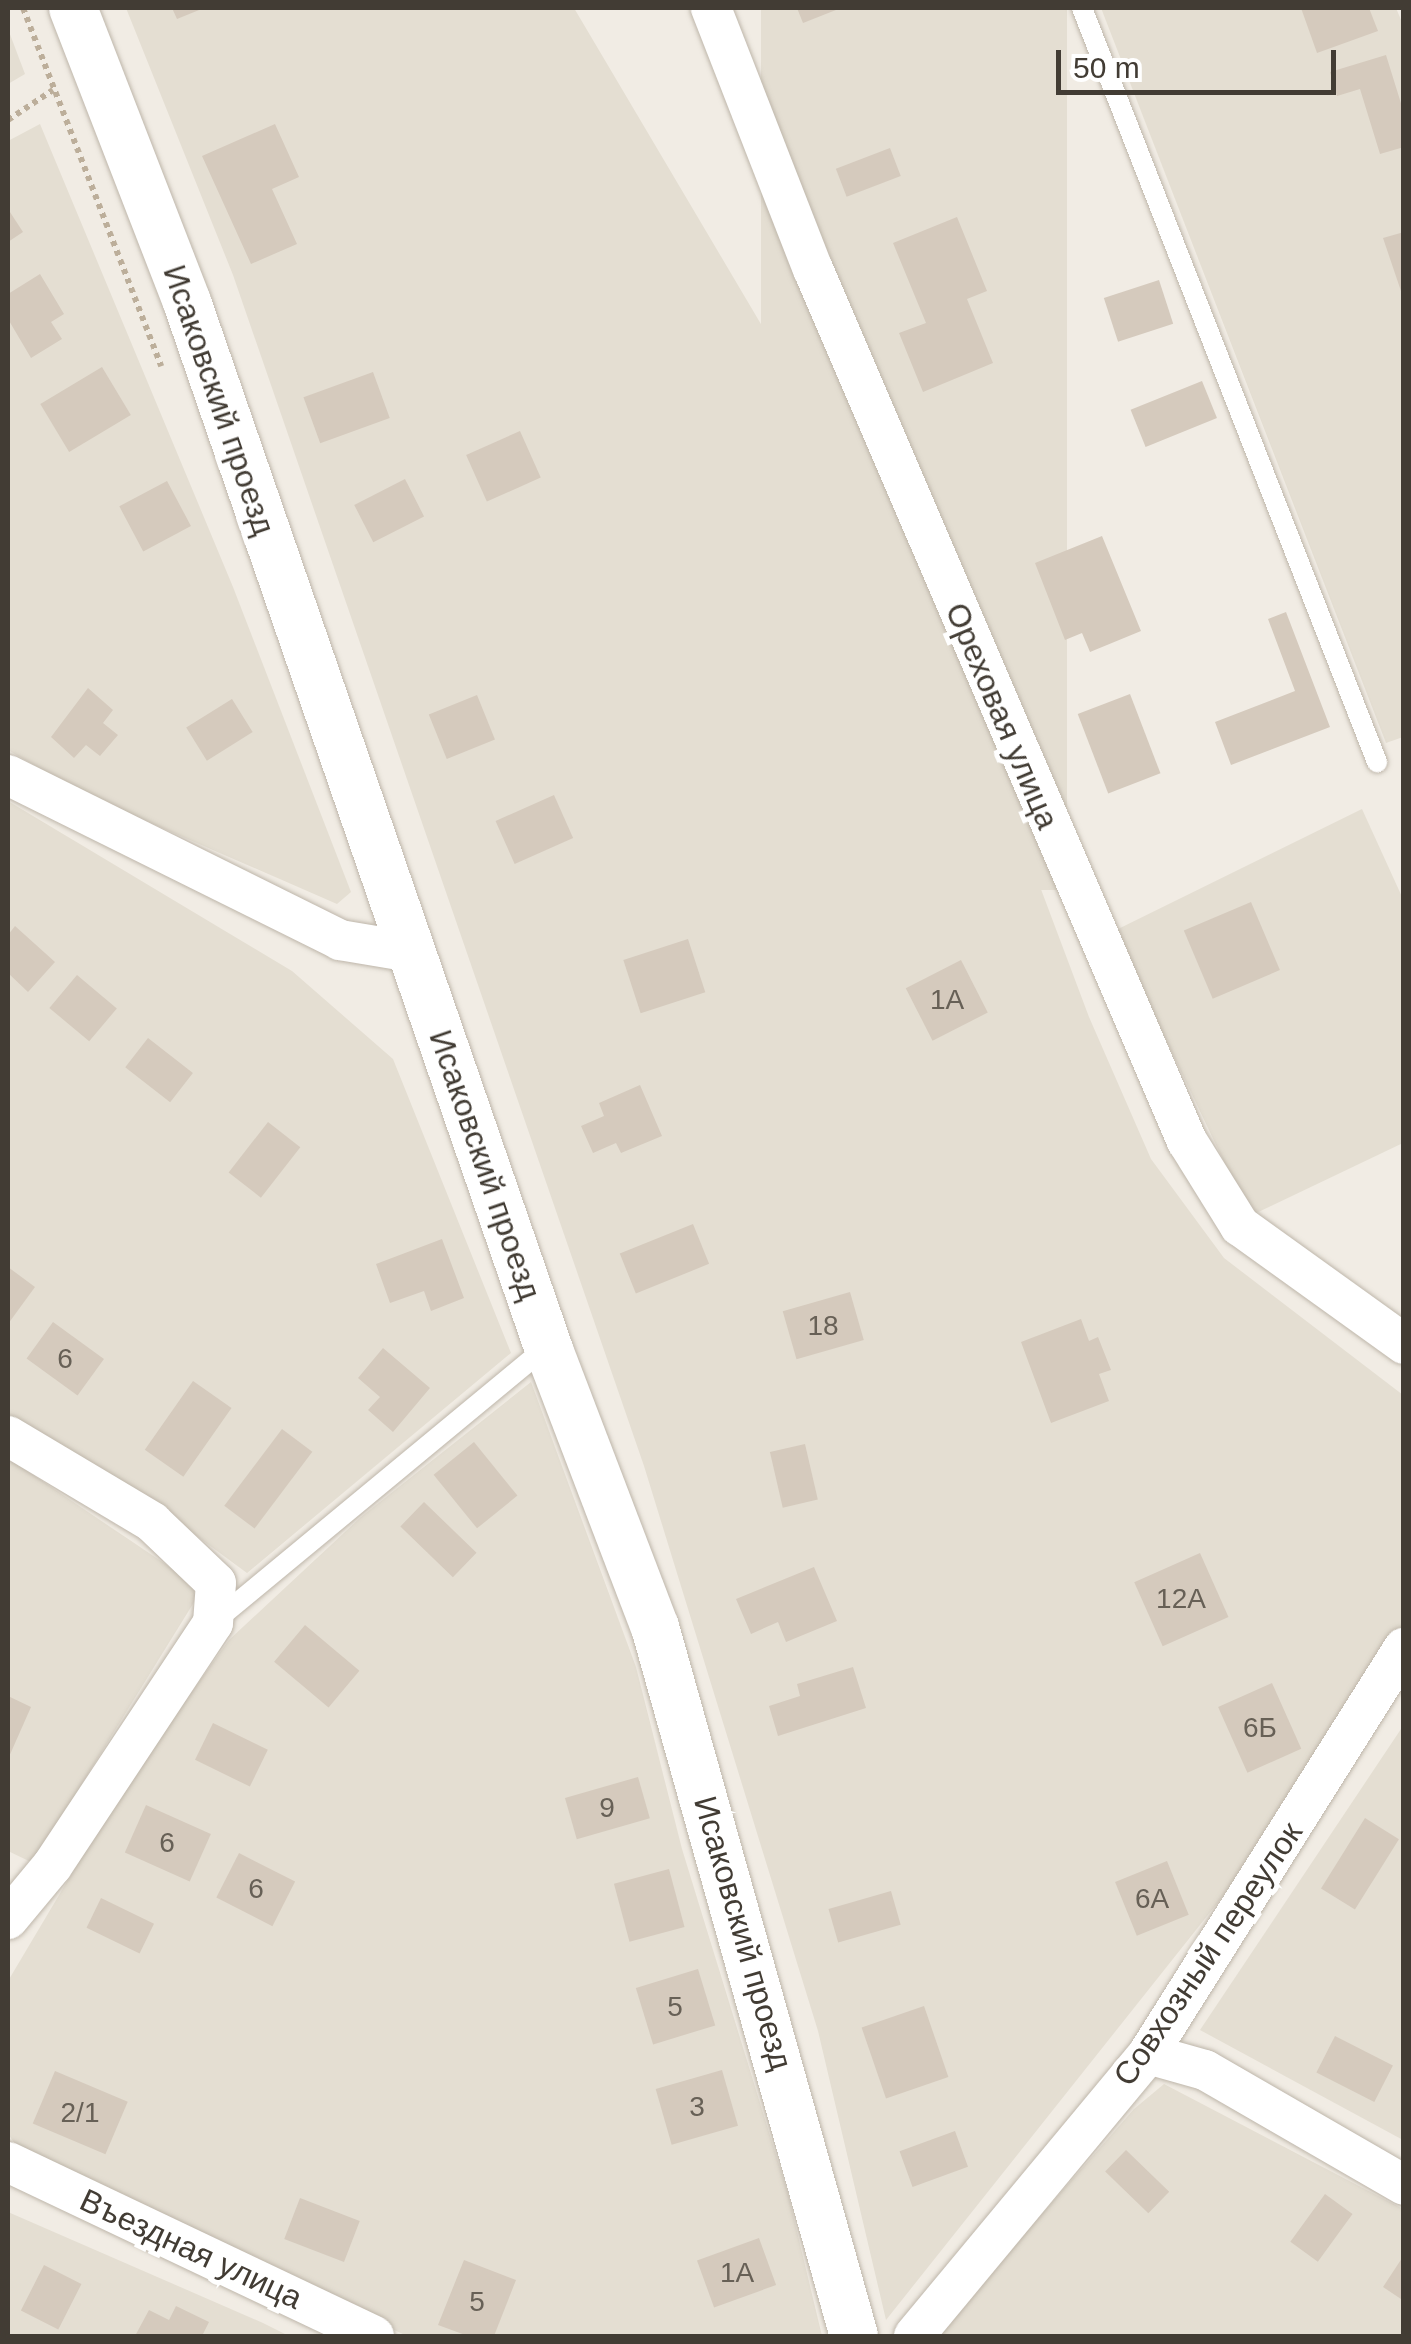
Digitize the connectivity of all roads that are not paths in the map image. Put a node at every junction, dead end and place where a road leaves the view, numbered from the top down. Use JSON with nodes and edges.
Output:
{"nodes":[{"id":1,"x":73,"y":8,"type":"edge"},
{"id":2,"x":711,"y":8,"type":"edge"},
{"id":3,"x":1082,"y":8,"type":"edge"},
{"id":4,"x":1377,"y":762,"type":"dead end"},
{"id":5,"x":8,"y":775,"type":"edge"},
{"id":6,"x":411,"y":952,"type":"junction"},
{"id":7,"x":1404,"y":1344,"type":"edge"},
{"id":8,"x":548,"y":1346,"type":"junction"},
{"id":9,"x":8,"y":1436,"type":"edge"},
{"id":10,"x":213,"y":1623,"type":"junction"},
{"id":11,"x":1404,"y":1648,"type":"edge"},
{"id":12,"x":8,"y":1919,"type":"edge"},
{"id":13,"x":1148,"y":2054,"type":"junction"},
{"id":14,"x":8,"y":2162,"type":"edge"},
{"id":15,"x":1404,"y":2185,"type":"edge"},
{"id":16,"x":374,"y":2336,"type":"edge"},
{"id":17,"x":854,"y":2336,"type":"edge"},
{"id":18,"x":914,"y":2336,"type":"edge"}],
"edges":[{"from":1,"to":6,"type":"street","name":"Исаковский проезд"},
{"from":2,"to":7,"type":"street","name":"Ореховая улица"},
{"from":3,"to":4,"type":"lane"},
{"from":5,"to":6,"type":"street"},
{"from":6,"to":8,"type":"street","name":"Исаковский проезд"},
{"from":8,"to":10,"type":"lane"},
{"from":8,"to":17,"type":"street","name":"Исаковский проезд"},
{"from":9,"to":10,"type":"street"},
{"from":10,"to":12,"type":"street"},
{"from":11,"to":13,"type":"street","name":"Совхозный переулок"},
{"from":13,"to":15,"type":"street"},
{"from":13,"to":18,"type":"street","name":"Совхозный переулок"},
{"from":14,"to":16,"type":"street","name":"Въездная улица"}]}
